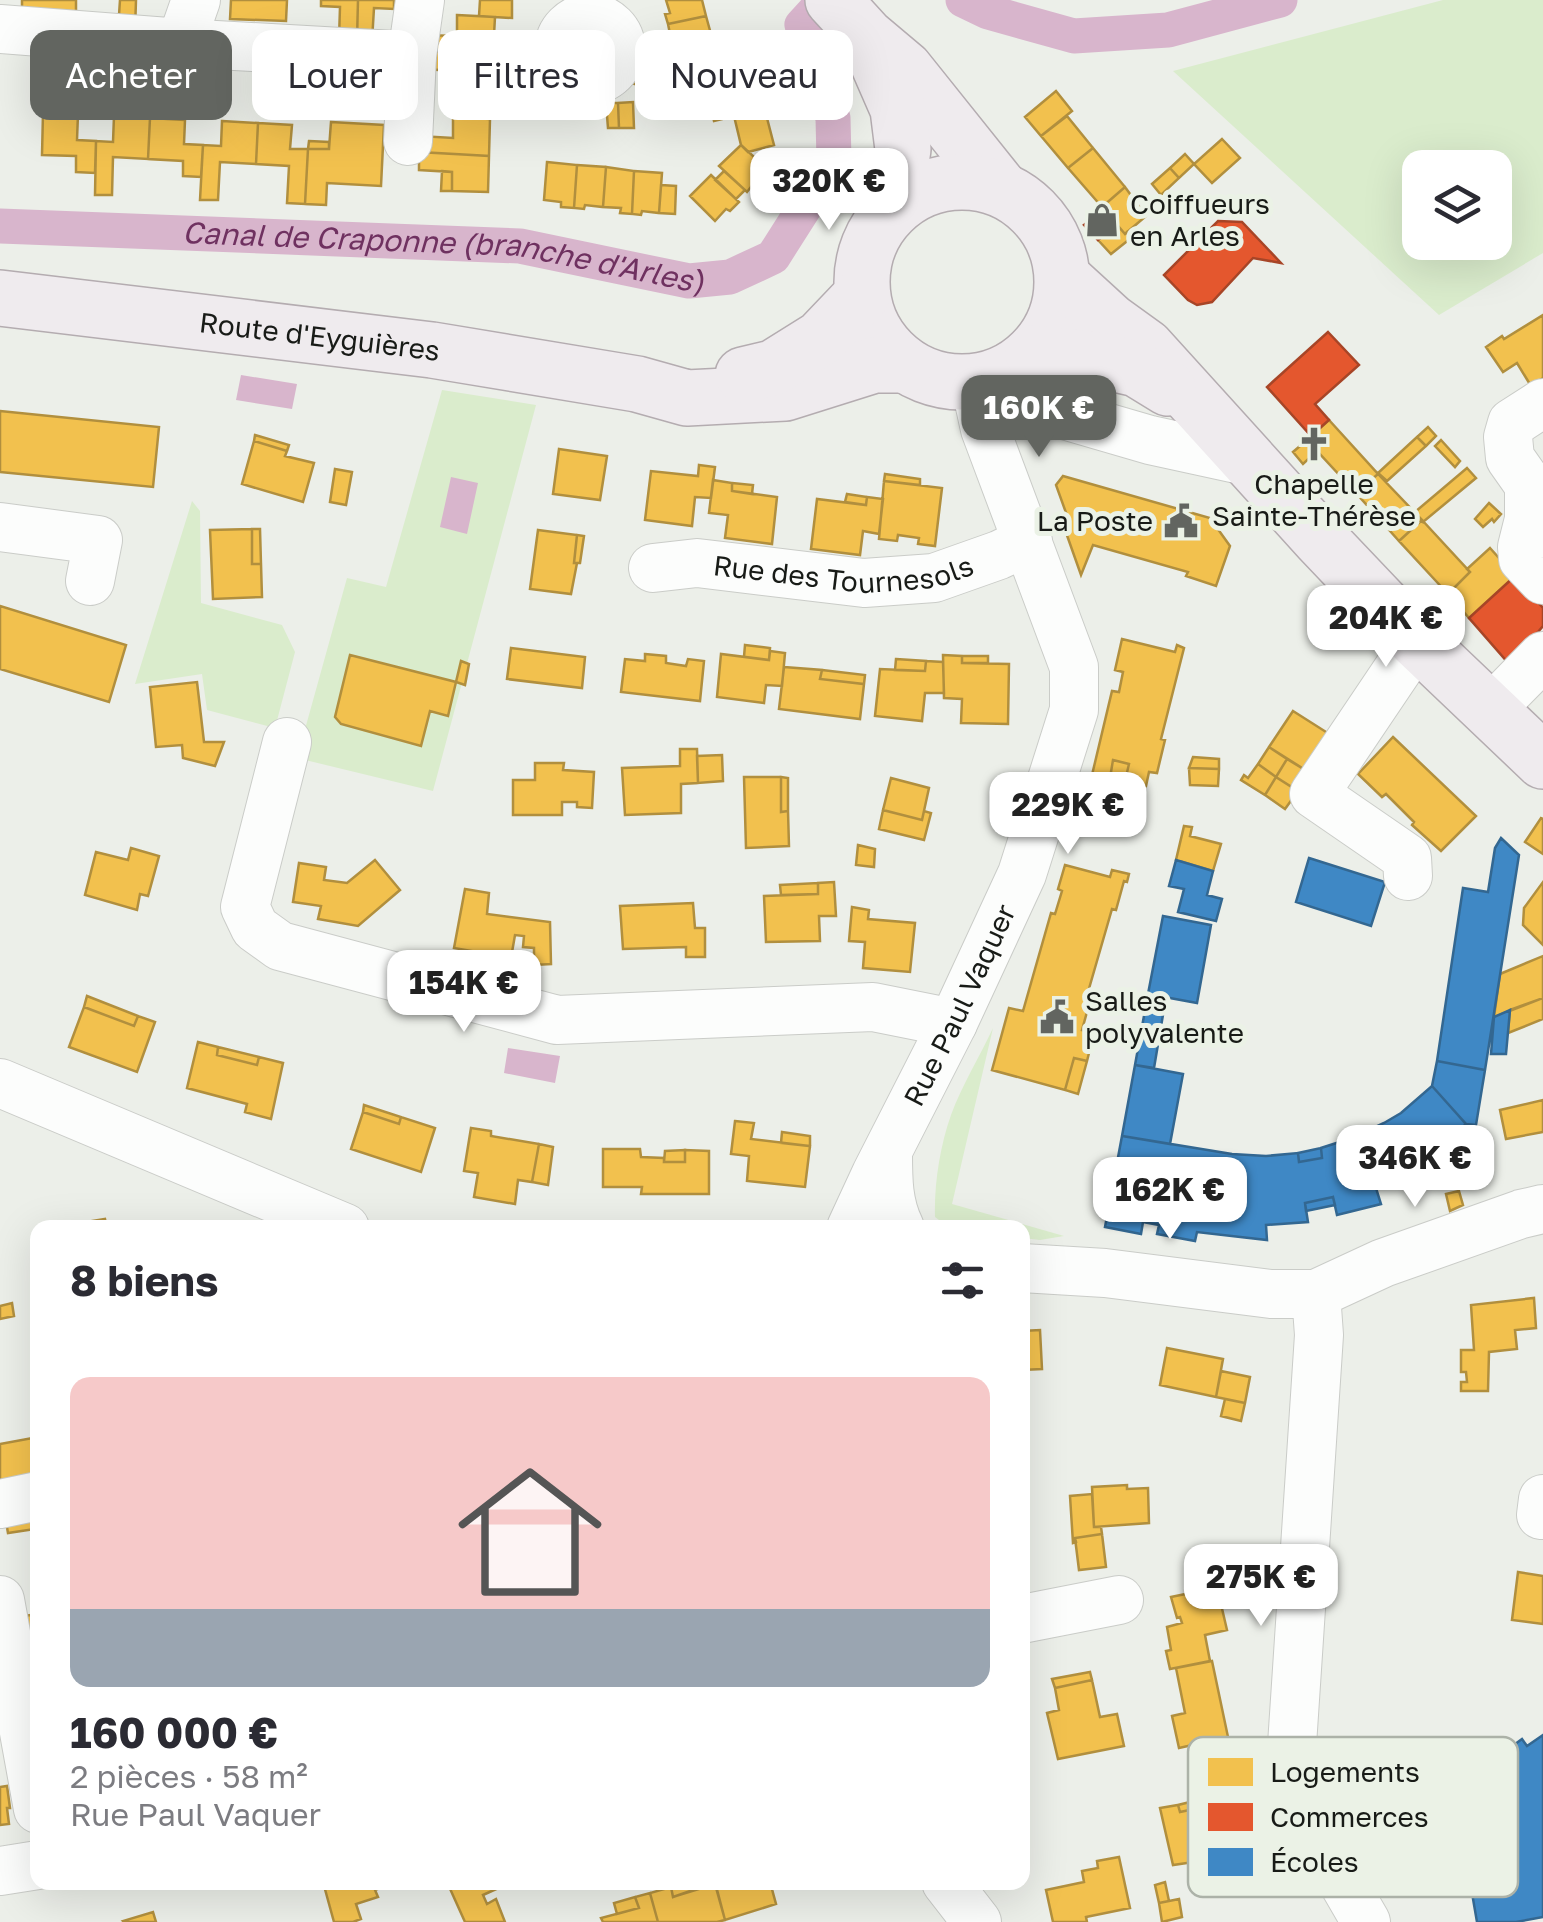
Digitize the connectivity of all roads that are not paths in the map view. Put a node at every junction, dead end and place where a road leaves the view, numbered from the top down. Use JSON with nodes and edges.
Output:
{"nodes":[{"id":1,"x":420,"y":0,"type":"edge"},
{"id":2,"x":188,"y":21,"type":"edge"},
{"id":3,"x":852,"y":21,"type":"edge"},
{"id":4,"x":0,"y":29,"type":"edge"},
{"id":5,"x":416,"y":30,"type":"edge"},
{"id":6,"x":252,"y":31,"type":"edge"},
{"id":7,"x":409,"y":120,"type":"edge"},
{"id":8,"x":408,"y":141,"type":"dead end"},
{"id":9,"x":1001,"y":189,"type":"junction"},
{"id":10,"x":894,"y":208,"type":"junction"},
{"id":11,"x":1063,"y":278,"type":"junction"},
{"id":12,"x":862,"y":295,"type":"junction"},
{"id":13,"x":0,"y":298,"type":"edge"},
{"id":14,"x":906,"y":365,"type":"junction"},
{"id":15,"x":1004,"y":371,"type":"junction"},
{"id":16,"x":637,"y":384,"type":"junction"},
{"id":17,"x":1543,"y":403,"type":"edge"},
{"id":18,"x":1223,"y":431,"type":"junction"},
{"id":19,"x":0,"y":527,"type":"edge"},
{"id":20,"x":1028,"y":542,"type":"junction"},
{"id":21,"x":653,"y":568,"type":"dead end"},
{"id":22,"x":1543,"y":580,"type":"edge"},
{"id":23,"x":90,"y":581,"type":"dead end"},
{"id":24,"x":1417,"y":642,"type":"junction"},
{"id":25,"x":1543,"y":656,"type":"edge"},
{"id":26,"x":1489,"y":711,"type":"junction"},
{"id":27,"x":287,"y":742,"type":"dead end"},
{"id":28,"x":1543,"y":761,"type":"edge"},
{"id":29,"x":1408,"y":876,"type":"dead end"},
{"id":30,"x":952,"y":1023,"type":"junction"},
{"id":31,"x":0,"y":1084,"type":"edge"},
{"id":32,"x":888,"y":1150,"type":"junction"},
{"id":33,"x":1543,"y":1209,"type":"edge"},
{"id":34,"x":325,"y":1220,"type":"edge"},
{"id":35,"x":855,"y":1220,"type":"edge"},
{"id":36,"x":896,"y":1220,"type":"edge"},
{"id":37,"x":1030,"y":1268,"type":"edge"},
{"id":38,"x":1316,"y":1294,"type":"junction"},
{"id":39,"x":30,"y":1498,"type":"edge"},
{"id":40,"x":0,"y":1504,"type":"edge"},
{"id":41,"x":0,"y":1600,"type":"edge"},
{"id":42,"x":1119,"y":1600,"type":"dead end"},
{"id":43,"x":1030,"y":1617,"type":"edge"},
{"id":44,"x":1292,"y":1737,"type":"edge"},
{"id":45,"x":30,"y":1764,"type":"edge"},
{"id":46,"x":30,"y":1866,"type":"edge"},
{"id":47,"x":0,"y":1871,"type":"edge"},
{"id":48,"x":952,"y":1890,"type":"edge"},
{"id":49,"x":1352,"y":1897,"type":"edge"},
{"id":50,"x":977,"y":1922,"type":"edge"},
{"id":51,"x":1366,"y":1922,"type":"edge"}],
"edges":[{"from":1,"to":5,"type":"street"},
{"from":2,"to":4,"type":"street"},
{"from":2,"to":6,"type":"street"},
{"from":3,"to":9,"type":"main road"},
{"from":3,"to":10,"type":"main road"},
{"from":7,"to":8,"type":"street"},
{"from":9,"to":10,"type":"main road"},
{"from":9,"to":11,"type":"main road"},
{"from":10,"to":12,"type":"main road"},
{"from":11,"to":15,"type":"main road"},
{"from":11,"to":18,"type":"main road"},
{"from":12,"to":14,"type":"main road"},
{"from":12,"to":16,"type":"main road","name":"Route d'Eyguières"},
{"from":13,"to":16,"type":"main road","name":"Route d'Eyguières"},
{"from":14,"to":15,"type":"main road"},
{"from":14,"to":16,"type":"main road","name":"Route d'Eyguières"},
{"from":15,"to":18,"type":"main road"},
{"from":15,"to":18,"type":"street"},
{"from":15,"to":20,"type":"street","name":"Rue Paul Vaquer"},
{"from":17,"to":22,"type":"street"},
{"from":18,"to":24,"type":"main road"},
{"from":19,"to":23,"type":"street"},
{"from":20,"to":21,"type":"street","name":"Rue des Tournesols"},
{"from":20,"to":30,"type":"street","name":"Rue Paul Vaquer"},
{"from":24,"to":26,"type":"main road"},
{"from":24,"to":29,"type":"street"},
{"from":25,"to":26,"type":"street"},
{"from":26,"to":28,"type":"main road"},
{"from":27,"to":30,"type":"street"},
{"from":30,"to":32,"type":"street","name":"Rue Paul Vaquer"},
{"from":31,"to":34,"type":"street"},
{"from":32,"to":35,"type":"street","name":"Rue Paul Vaquer"},
{"from":32,"to":36,"type":"street"},
{"from":33,"to":38,"type":"street"},
{"from":37,"to":38,"type":"street"},
{"from":38,"to":44,"type":"street"},
{"from":39,"to":40,"type":"street"},
{"from":41,"to":45,"type":"street"},
{"from":42,"to":43,"type":"street"},
{"from":46,"to":47,"type":"street"},
{"from":48,"to":50,"type":"street"},
{"from":49,"to":51,"type":"street"}]}
